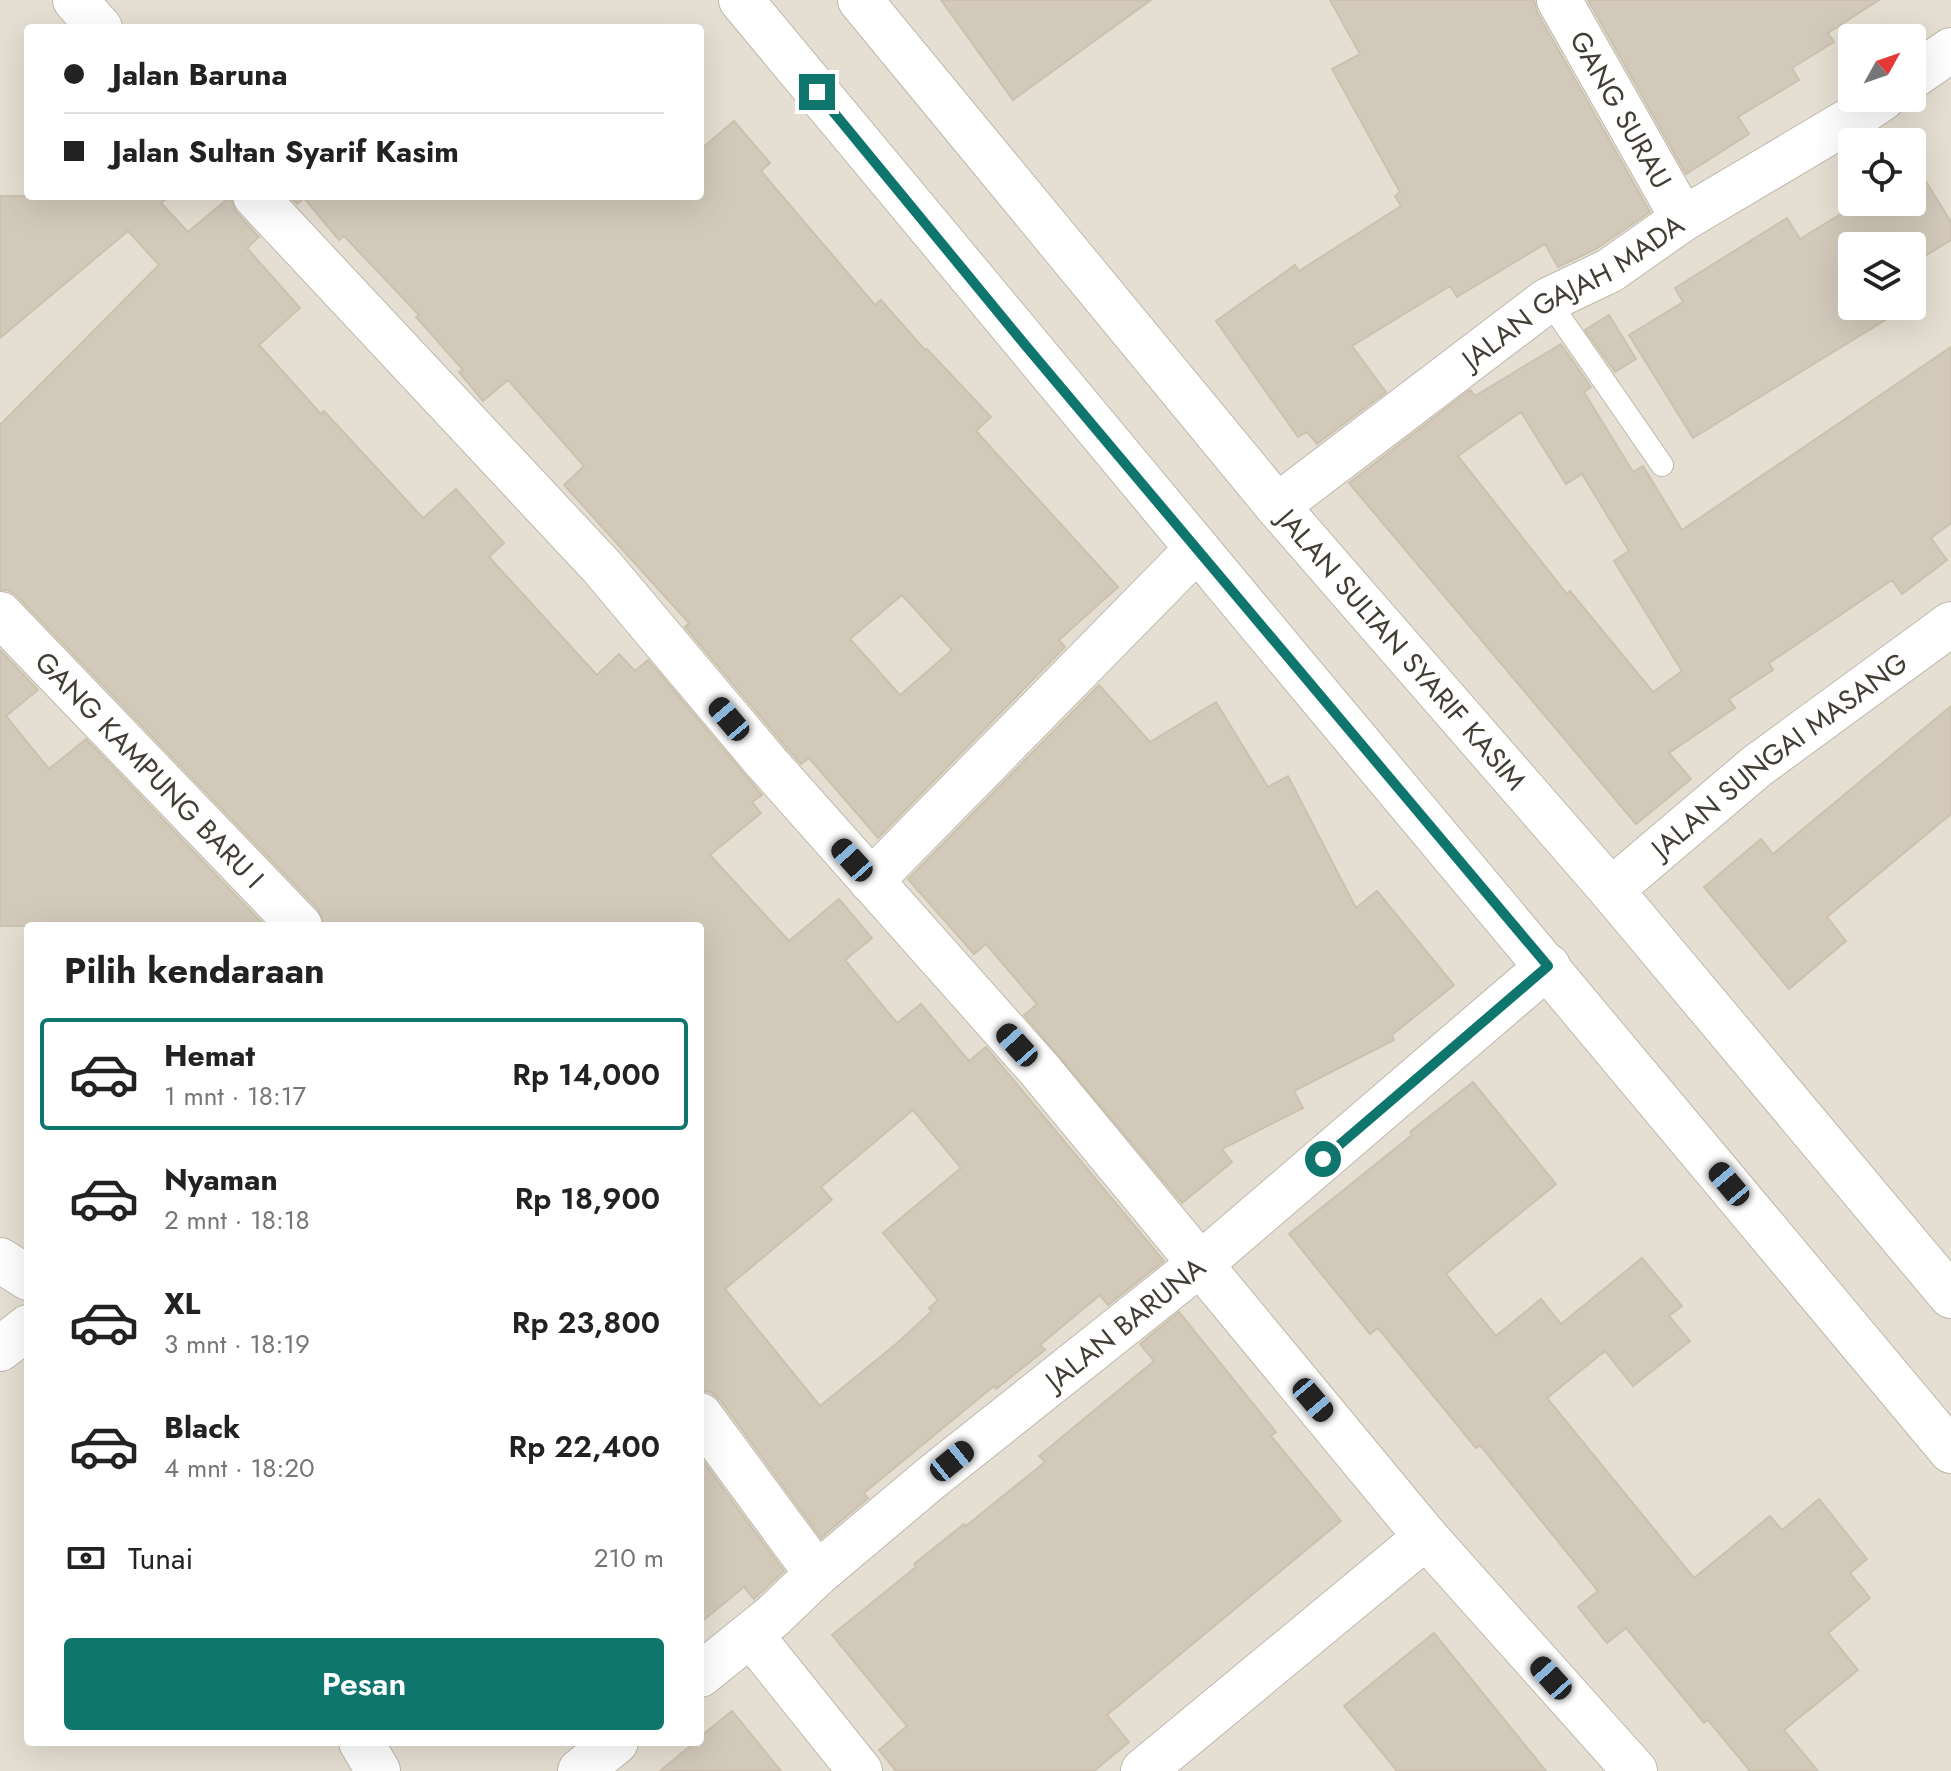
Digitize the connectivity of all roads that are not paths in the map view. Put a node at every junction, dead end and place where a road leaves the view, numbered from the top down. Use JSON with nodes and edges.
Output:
{"nodes":[{"id":1,"x":75,"y":0,"type":"edge"},
{"id":2,"x":741,"y":0,"type":"edge"},
{"id":3,"x":860,"y":0,"type":"edge"},
{"id":4,"x":1559,"y":0,"type":"edge"},
{"id":5,"x":96,"y":24,"type":"edge"},
{"id":6,"x":1951,"y":50,"type":"edge"},
{"id":7,"x":1926,"y":67,"type":"edge"},
{"id":8,"x":1862,"y":112,"type":"edge"},
{"id":9,"x":259,"y":200,"type":"edge"},
{"id":10,"x":1683,"y":219,"type":"junction"},
{"id":11,"x":1548,"y":300,"type":"junction"},
{"id":12,"x":1662,"y":465,"type":"dead end"},
{"id":13,"x":1277,"y":506,"type":"junction"},
{"id":14,"x":1197,"y":549,"type":"junction"},
{"id":15,"x":0,"y":614,"type":"edge"},
{"id":16,"x":1951,"y":624,"type":"edge"},
{"id":17,"x":871,"y":881,"type":"junction"},
{"id":18,"x":1611,"y":890,"type":"junction"},
{"id":19,"x":296,"y":922,"type":"edge"},
{"id":20,"x":1548,"y":966,"type":"junction"},
{"id":21,"x":0,"y":1260,"type":"edge"},
{"id":22,"x":1200,"y":1263,"type":"junction"},
{"id":23,"x":24,"y":1275,"type":"edge"},
{"id":24,"x":1951,"y":1296,"type":"edge"},
{"id":25,"x":24,"y":1330,"type":"edge"},
{"id":26,"x":0,"y":1349,"type":"edge"},
{"id":27,"x":704,"y":1420,"type":"edge"},
{"id":28,"x":1951,"y":1451,"type":"edge"},
{"id":29,"x":1426,"y":1537,"type":"junction"},
{"id":30,"x":817,"y":1574,"type":"junction"},
{"id":31,"x":751,"y":1635,"type":"junction"},
{"id":32,"x":704,"y":1672,"type":"edge"},
{"id":33,"x":363,"y":1746,"type":"edge"},
{"id":34,"x":611,"y":1746,"type":"edge"},
{"id":35,"x":378,"y":1771,"type":"edge"},
{"id":36,"x":580,"y":1771,"type":"edge"},
{"id":37,"x":860,"y":1771,"type":"edge"},
{"id":38,"x":1143,"y":1771,"type":"edge"},
{"id":39,"x":1635,"y":1771,"type":"edge"}],
"edges":[{"from":1,"to":5,"type":"street"},
{"from":2,"to":14,"type":"street"},
{"from":3,"to":13,"type":"street","name":"JALAN SULTAN SYARIF KASIM"},
{"from":4,"to":10,"type":"street","name":"GANG SURAU"},
{"from":6,"to":7,"type":"street"},
{"from":8,"to":10,"type":"street","name":"JALAN GAJAH MADA"},
{"from":9,"to":17,"type":"street"},
{"from":10,"to":11,"type":"street","name":"JALAN GAJAH MADA"},
{"from":11,"to":12,"type":"lane"},
{"from":11,"to":13,"type":"street","name":"JALAN GAJAH MADA"},
{"from":13,"to":18,"type":"street","name":"JALAN SULTAN SYARIF KASIM"},
{"from":14,"to":17,"type":"street"},
{"from":14,"to":20,"type":"street"},
{"from":15,"to":19,"type":"street","name":"GANG KAMPUNG BARU I"},
{"from":16,"to":18,"type":"street","name":"JALAN SUNGAI MASANG"},
{"from":17,"to":22,"type":"street"},
{"from":18,"to":24,"type":"street","name":"JALAN SULTAN SYARIF KASIM"},
{"from":20,"to":22,"type":"street","name":"JALAN BARUNA"},
{"from":20,"to":28,"type":"street"},
{"from":21,"to":23,"type":"street"},
{"from":22,"to":29,"type":"street"},
{"from":22,"to":30,"type":"street","name":"JALAN BARUNA"},
{"from":25,"to":26,"type":"street"},
{"from":27,"to":30,"type":"street"},
{"from":29,"to":38,"type":"street"},
{"from":29,"to":39,"type":"street"},
{"from":30,"to":31,"type":"street","name":"JALAN BARUNA"},
{"from":31,"to":32,"type":"street","name":"JALAN BARUNA"},
{"from":31,"to":37,"type":"street"},
{"from":33,"to":35,"type":"street"},
{"from":34,"to":36,"type":"street"}]}
